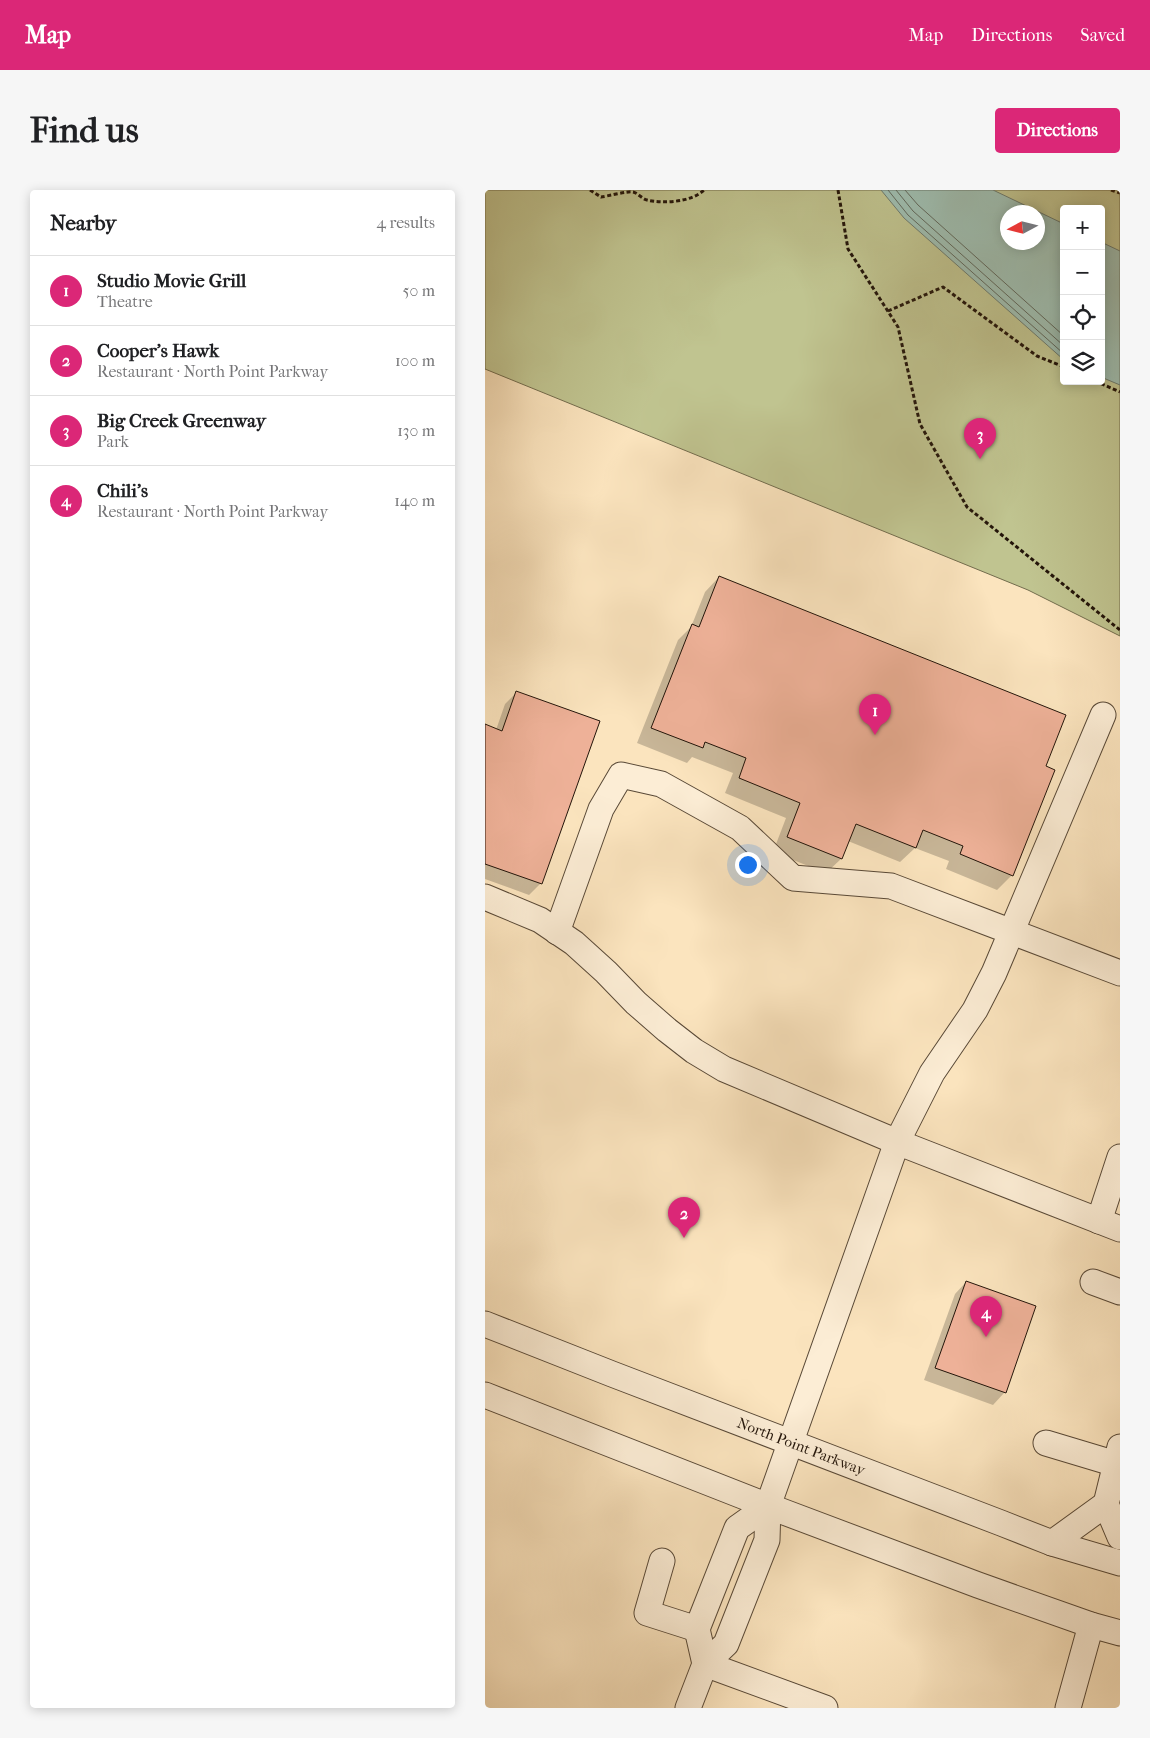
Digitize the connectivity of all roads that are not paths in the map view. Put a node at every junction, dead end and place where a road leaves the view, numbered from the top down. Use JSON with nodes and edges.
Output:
{"nodes":[{"id":1,"x":1103,"y":715,"type":"dead end"},
{"id":2,"x":485,"y":897,"type":"edge"},
{"id":3,"x":557,"y":932,"type":"junction"},
{"id":4,"x":1011,"y":932,"type":"junction"},
{"id":5,"x":1120,"y":973,"type":"edge"},
{"id":6,"x":897,"y":1142,"type":"junction"},
{"id":7,"x":1120,"y":1157,"type":"edge"},
{"id":8,"x":1109,"y":1225,"type":"edge"},
{"id":9,"x":1093,"y":1282,"type":"dead end"},
{"id":10,"x":1120,"y":1292,"type":"edge"},
{"id":11,"x":485,"y":1324,"type":"edge"},
{"id":12,"x":485,"y":1395,"type":"edge"},
{"id":13,"x":790,"y":1443,"type":"junction"},
{"id":14,"x":1046,"y":1443,"type":"dead end"},
{"id":15,"x":1118,"y":1455,"type":"edge"},
{"id":16,"x":1106,"y":1504,"type":"junction"},
{"id":17,"x":768,"y":1506,"type":"junction"},
{"id":18,"x":1120,"y":1537,"type":"edge"},
{"id":19,"x":1052,"y":1543,"type":"junction"},
{"id":20,"x":662,"y":1560,"type":"dead end"},
{"id":21,"x":1120,"y":1563,"type":"edge"},
{"id":22,"x":1091,"y":1625,"type":"junction"},
{"id":23,"x":697,"y":1629,"type":"junction"},
{"id":24,"x":1120,"y":1633,"type":"edge"},
{"id":25,"x":705,"y":1664,"type":"junction"},
{"id":26,"x":688,"y":1708,"type":"edge"},
{"id":27,"x":825,"y":1708,"type":"edge"},
{"id":28,"x":1068,"y":1708,"type":"edge"}],
"edges":[{"from":1,"to":4,"type":"street"},
{"from":2,"to":3,"type":"street"},
{"from":3,"to":4,"type":"street"},
{"from":3,"to":6,"type":"street"},
{"from":4,"to":5,"type":"street"},
{"from":4,"to":6,"type":"street"},
{"from":6,"to":8,"type":"street"},
{"from":6,"to":13,"type":"street"},
{"from":7,"to":8,"type":"street"},
{"from":9,"to":10,"type":"street"},
{"from":11,"to":13,"type":"street","name":"North Point Parkway"},
{"from":12,"to":17,"type":"street"},
{"from":13,"to":17,"type":"street"},
{"from":13,"to":19,"type":"street","name":"North Point Parkway"},
{"from":14,"to":15,"type":"street"},
{"from":15,"to":16,"type":"street"},
{"from":16,"to":18,"type":"street"},
{"from":16,"to":19,"type":"street"},
{"from":17,"to":22,"type":"street"},
{"from":17,"to":23,"type":"street"},
{"from":17,"to":25,"type":"street"},
{"from":19,"to":21,"type":"street","name":"North Point Parkway"},
{"from":20,"to":23,"type":"street"},
{"from":22,"to":24,"type":"street"},
{"from":22,"to":28,"type":"street"},
{"from":23,"to":25,"type":"street"},
{"from":25,"to":26,"type":"street"},
{"from":25,"to":27,"type":"street"}]}
